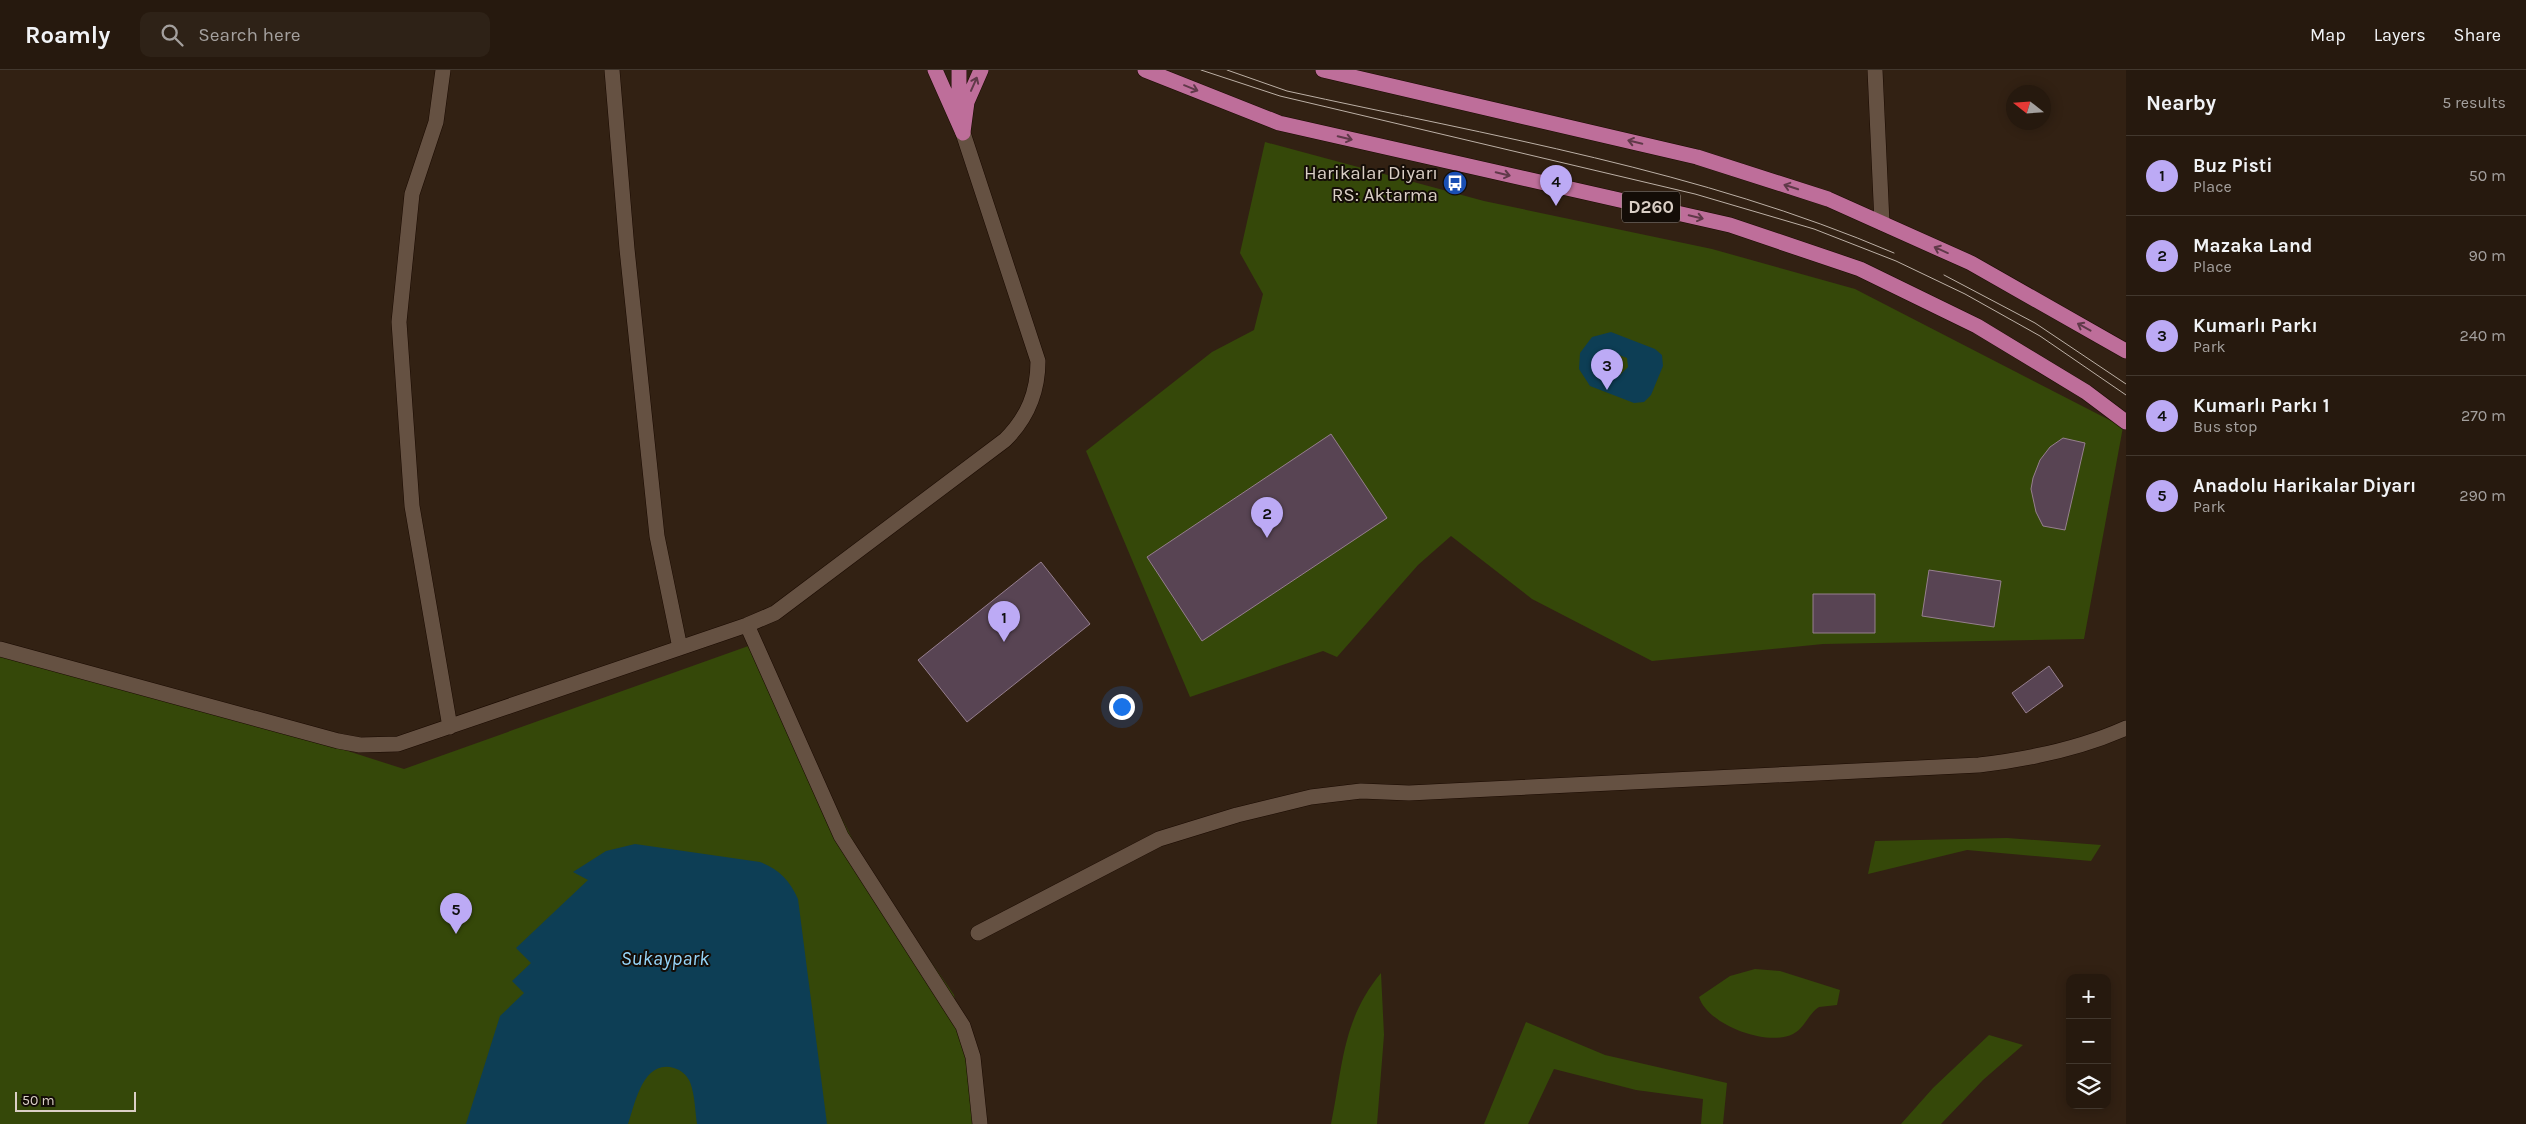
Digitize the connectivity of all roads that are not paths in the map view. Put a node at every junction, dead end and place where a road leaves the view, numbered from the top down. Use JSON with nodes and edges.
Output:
{"nodes":[{"id":1,"x":443,"y":70,"type":"edge"},
{"id":2,"x":612,"y":70,"type":"edge"},
{"id":3,"x":936,"y":70,"type":"edge"},
{"id":4,"x":959,"y":70,"type":"edge"},
{"id":5,"x":981,"y":70,"type":"edge"},
{"id":6,"x":1145,"y":70,"type":"edge"},
{"id":7,"x":1323,"y":70,"type":"edge"},
{"id":8,"x":1876,"y":70,"type":"edge"},
{"id":9,"x":963,"y":133,"type":"junction"},
{"id":10,"x":1882,"y":223,"type":"junction"},
{"id":11,"x":2126,"y":351,"type":"edge"},
{"id":12,"x":2126,"y":422,"type":"edge"},
{"id":13,"x":747,"y":625,"type":"junction"},
{"id":14,"x":680,"y":648,"type":"junction"},
{"id":15,"x":0,"y":649,"type":"edge"},
{"id":16,"x":450,"y":727,"type":"junction"},
{"id":17,"x":2126,"y":728,"type":"edge"},
{"id":18,"x":978,"y":933,"type":"dead end"},
{"id":19,"x":980,"y":1124,"type":"edge"}],
"edges":[{"from":1,"to":16,"type":"street"},
{"from":2,"to":14,"type":"street"},
{"from":3,"to":9,"type":"highway"},
{"from":4,"to":9,"type":"highway"},
{"from":9,"to":5,"type":"highway","one_way":true},
{"from":6,"to":12,"type":"highway","number":"D260","one_way":true},
{"from":10,"to":7,"type":"highway","one_way":true},
{"from":8,"to":10,"type":"street"},
{"from":9,"to":13,"type":"street"},
{"from":11,"to":10,"type":"highway","one_way":true},
{"from":13,"to":14,"type":"street"},
{"from":13,"to":19,"type":"street"},
{"from":14,"to":16,"type":"street"},
{"from":15,"to":16,"type":"street"},
{"from":17,"to":18,"type":"street"}]}
